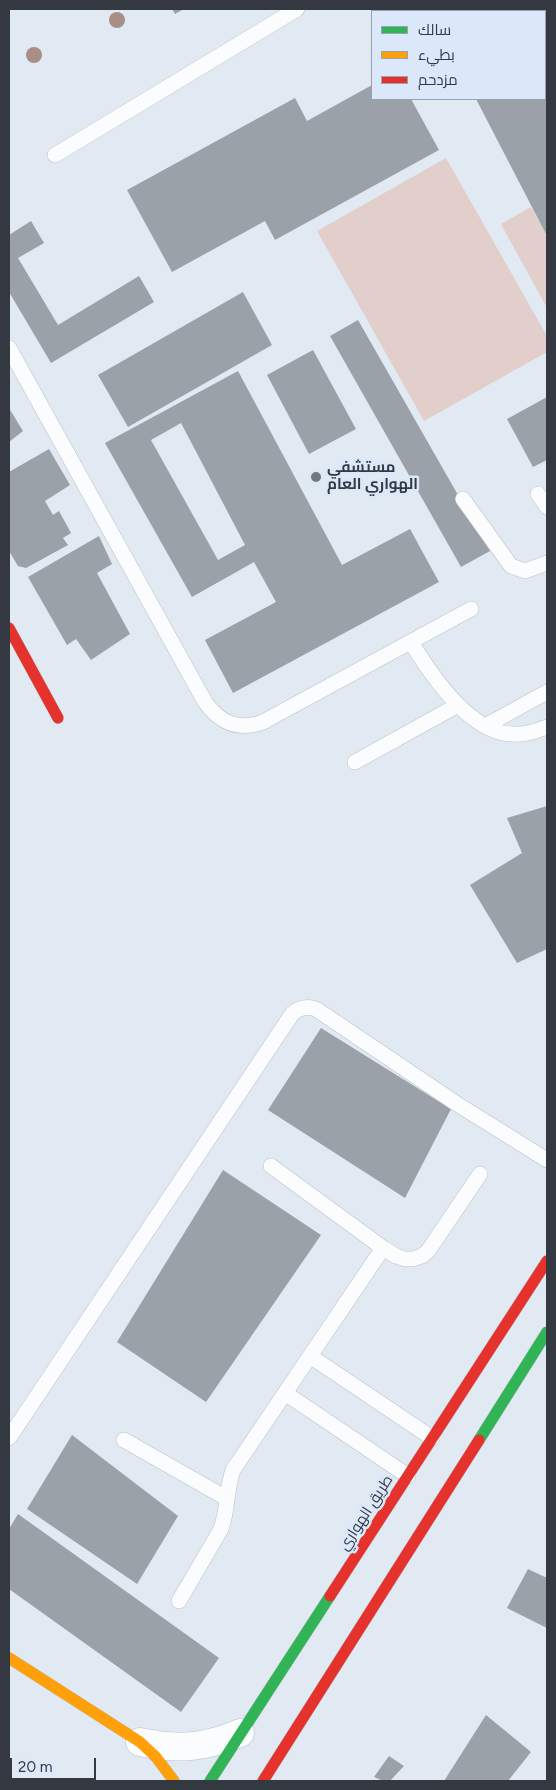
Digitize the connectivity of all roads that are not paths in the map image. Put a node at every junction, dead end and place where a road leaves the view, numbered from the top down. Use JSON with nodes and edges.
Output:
{"nodes":[{"id":1,"x":297,"y":9,"type":"edge"},
{"id":2,"x":54,"y":155,"type":"dead end"},
{"id":3,"x":9,"y":348,"type":"edge"},
{"id":4,"x":538,"y":494,"type":"dead end"},
{"id":5,"x":463,"y":499,"type":"dead end"},
{"id":6,"x":547,"y":507,"type":"edge"},
{"id":7,"x":547,"y":563,"type":"edge"},
{"id":8,"x":471,"y":609,"type":"dead end"},
{"id":9,"x":9,"y":628,"type":"edge"},
{"id":10,"x":411,"y":642,"type":"junction"},
{"id":11,"x":547,"y":692,"type":"edge"},
{"id":12,"x":458,"y":705,"type":"junction"},
{"id":13,"x":58,"y":718,"type":"dead end"},
{"id":14,"x":485,"y":726,"type":"junction"},
{"id":15,"x":547,"y":727,"type":"edge"},
{"id":16,"x":355,"y":762,"type":"dead end"},
{"id":17,"x":547,"y":1160,"type":"edge"},
{"id":18,"x":271,"y":1166,"type":"dead end"},
{"id":19,"x":480,"y":1174,"type":"dead end"},
{"id":20,"x":383,"y":1248,"type":"junction"},
{"id":21,"x":547,"y":1261,"type":"edge"},
{"id":22,"x":547,"y":1332,"type":"edge"},
{"id":23,"x":310,"y":1356,"type":"junction"},
{"id":24,"x":285,"y":1393,"type":"junction"},
{"id":25,"x":9,"y":1438,"type":"edge"},
{"id":26,"x":432,"y":1438,"type":"junction"},
{"id":27,"x":124,"y":1440,"type":"dead end"},
{"id":28,"x":408,"y":1476,"type":"junction"},
{"id":29,"x":226,"y":1498,"type":"junction"},
{"id":30,"x":179,"y":1601,"type":"dead end"},
{"id":31,"x":9,"y":1658,"type":"edge"},
{"id":32,"x":240,"y":1733,"type":"junction"},
{"id":33,"x":140,"y":1742,"type":"junction"},
{"id":34,"x":286,"y":1746,"type":"junction"},
{"id":35,"x":174,"y":1781,"type":"edge"},
{"id":36,"x":210,"y":1781,"type":"edge"},
{"id":37,"x":263,"y":1781,"type":"edge"},
{"id":38,"x":274,"y":1781,"type":"edge"}],
"edges":[{"from":1,"to":2,"type":"lane"},
{"from":3,"to":10,"type":"lane"},
{"from":4,"to":6,"type":"lane"},
{"from":5,"to":7,"type":"lane"},
{"from":8,"to":10,"type":"lane"},
{"from":9,"to":13,"type":"main road"},
{"from":10,"to":12,"type":"lane"},
{"from":11,"to":14,"type":"lane"},
{"from":12,"to":14,"type":"lane"},
{"from":12,"to":16,"type":"lane"},
{"from":14,"to":15,"type":"lane"},
{"from":17,"to":25,"type":"lane"},
{"from":18,"to":20,"type":"lane"},
{"from":19,"to":20,"type":"lane"},
{"from":20,"to":23,"type":"lane"},
{"from":21,"to":26,"type":"main road","name":"طريق الهواري"},
{"from":22,"to":34,"type":"main road"},
{"from":23,"to":24,"type":"lane"},
{"from":23,"to":26,"type":"lane"},
{"from":24,"to":28,"type":"lane"},
{"from":24,"to":29,"type":"lane"},
{"from":26,"to":28,"type":"main road","name":"طريق الهواري"},
{"from":27,"to":29,"type":"lane"},
{"from":28,"to":32,"type":"main road","name":"طريق الهواري"},
{"from":29,"to":30,"type":"lane"},
{"from":31,"to":33,"type":"main road"},
{"from":32,"to":33,"type":"street"},
{"from":32,"to":36,"type":"main road","name":"طريق الهواري"},
{"from":33,"to":35,"type":"main road"},
{"from":34,"to":37,"type":"main road"},
{"from":34,"to":38,"type":"main road"}]}
